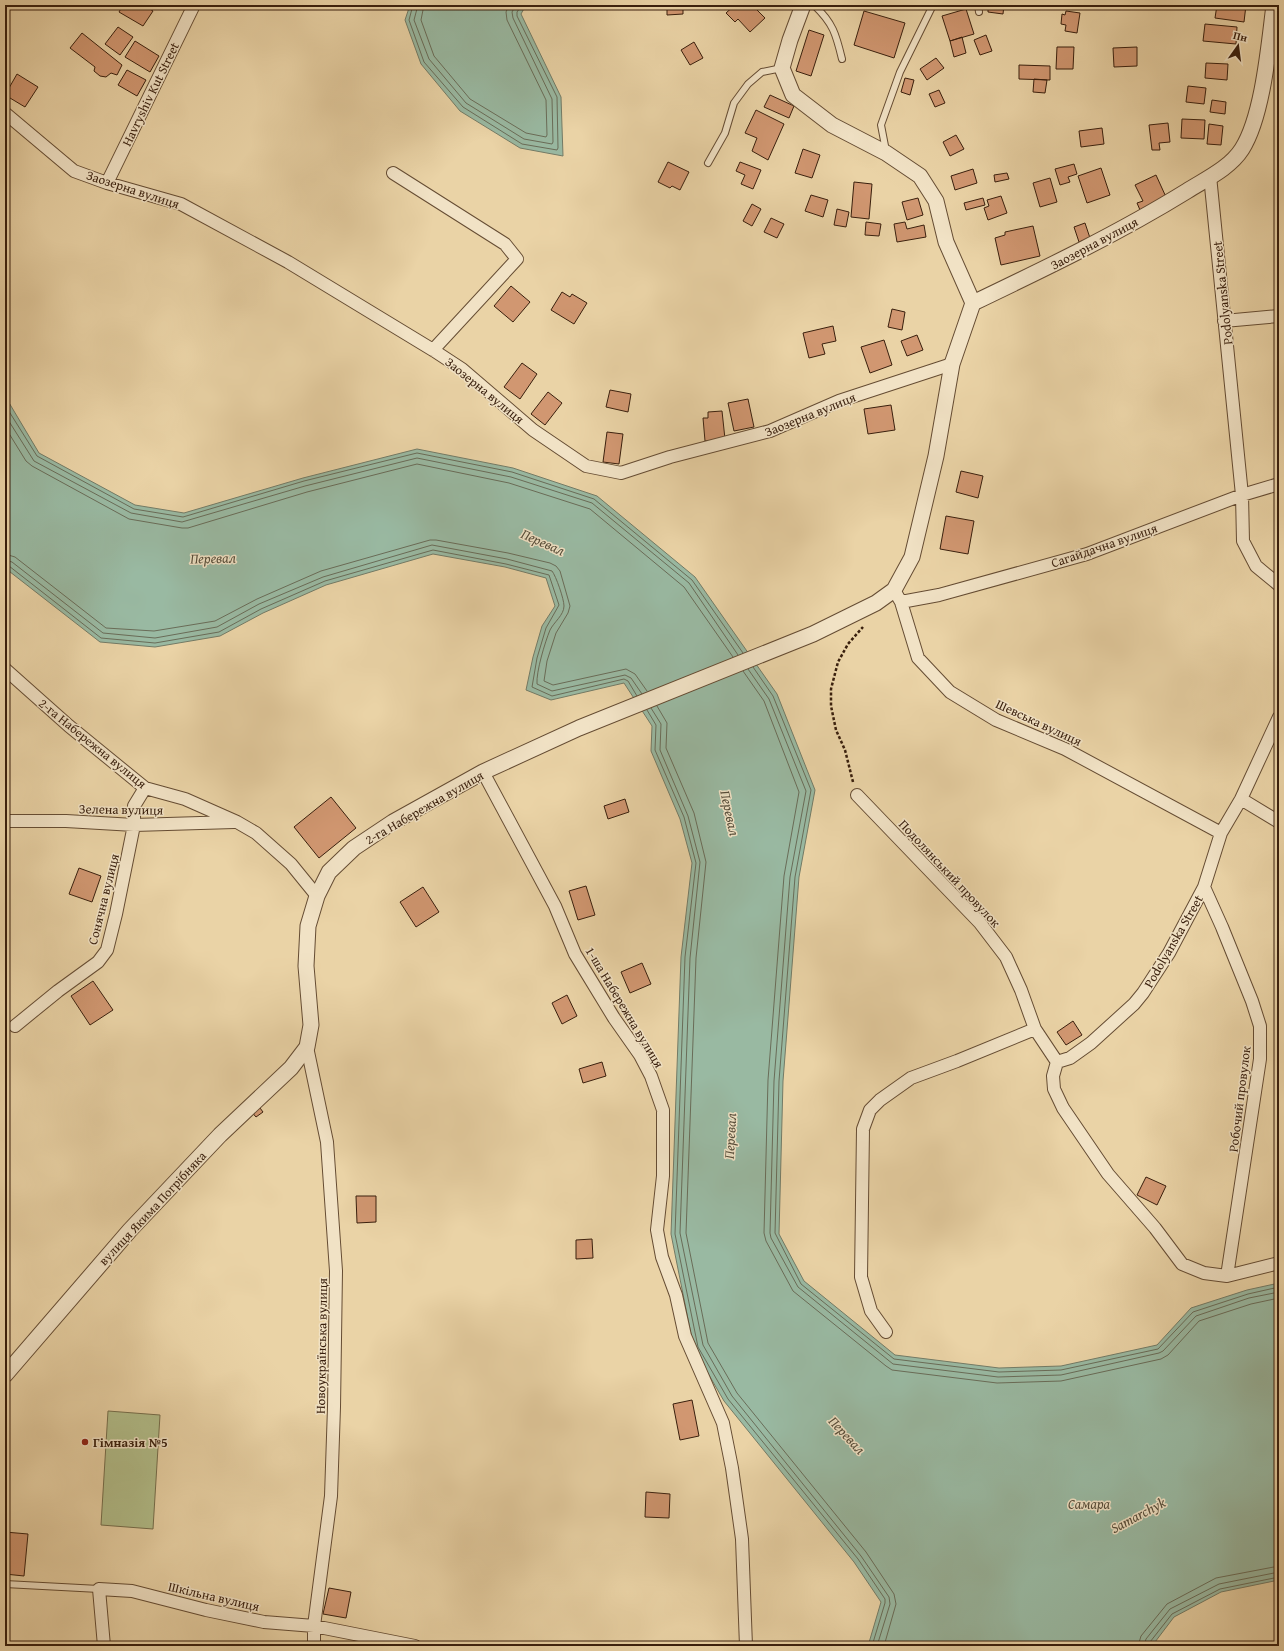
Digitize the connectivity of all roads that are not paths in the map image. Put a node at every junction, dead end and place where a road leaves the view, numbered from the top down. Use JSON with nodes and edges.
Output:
{"nodes":[{"id":1,"x":194,"y":5,"type":"edge"},
{"id":2,"x":803,"y":5,"type":"edge"},
{"id":3,"x":814,"y":5,"type":"edge"},
{"id":4,"x":933,"y":5,"type":"edge"},
{"id":5,"x":978,"y":5,"type":"edge"},
{"id":6,"x":1274,"y":5,"type":"edge"},
{"id":7,"x":979,"y":12,"type":"dead end"},
{"id":8,"x":842,"y":59,"type":"dead end"},
{"id":9,"x":782,"y":68,"type":"junction"},
{"id":10,"x":5,"y":113,"type":"edge"},
{"id":11,"x":886,"y":153,"type":"junction"},
{"id":12,"x":708,"y":162,"type":"dead end"},
{"id":13,"x":393,"y":172,"type":"dead end"},
{"id":14,"x":1210,"y":176,"type":"junction"},
{"id":15,"x":107,"y":183,"type":"junction"},
{"id":16,"x":974,"y":303,"type":"junction"},
{"id":17,"x":1279,"y":316,"type":"edge"},
{"id":18,"x":1224,"y":320,"type":"junction"},
{"id":19,"x":433,"y":350,"type":"junction"},
{"id":20,"x":952,"y":364,"type":"junction"},
{"id":21,"x":1279,"y":484,"type":"edge"},
{"id":22,"x":1242,"y":495,"type":"junction"},
{"id":23,"x":1279,"y":585,"type":"edge"},
{"id":24,"x":898,"y":596,"type":"junction"},
{"id":25,"x":813,"y":634,"type":"joint"},
{"id":26,"x":5,"y":669,"type":"edge"},
{"id":27,"x":1279,"y":716,"type":"edge"},
{"id":28,"x":483,"y":772,"type":"junction"},
{"id":29,"x":145,"y":788,"type":"junction"},
{"id":30,"x":856,"y":795,"type":"road end"},
{"id":31,"x":1241,"y":799,"type":"junction"},
{"id":32,"x":5,"y":821,"type":"edge"},
{"id":33,"x":237,"y":822,"type":"junction"},
{"id":34,"x":1279,"y":822,"type":"edge"},
{"id":35,"x":134,"y":825,"type":"junction"},
{"id":36,"x":1222,"y":833,"type":"junction"},
{"id":37,"x":1204,"y":887,"type":"junction"},
{"id":38,"x":317,"y":896,"type":"junction"},
{"id":39,"x":16,"y":1026,"type":"dead end"},
{"id":40,"x":1035,"y":1029,"type":"junction"},
{"id":41,"x":307,"y":1047,"type":"junction"},
{"id":42,"x":1057,"y":1062,"type":"junction"},
{"id":43,"x":1279,"y":1263,"type":"edge"},
{"id":44,"x":1227,"y":1276,"type":"junction"},
{"id":45,"x":886,"y":1332,"type":"dead end"},
{"id":46,"x":5,"y":1375,"type":"edge"},
{"id":47,"x":5,"y":1584,"type":"edge"},
{"id":48,"x":99,"y":1589,"type":"junction"},
{"id":49,"x":314,"y":1626,"type":"junction"},
{"id":50,"x":104,"y":1646,"type":"edge"},
{"id":51,"x":314,"y":1646,"type":"edge"},
{"id":52,"x":415,"y":1646,"type":"edge"},
{"id":53,"x":746,"y":1646,"type":"edge"}],
"edges":[{"from":1,"to":15,"type":"street","name":"Havryshiv Kut Street"},
{"from":2,"to":9,"type":"street"},
{"from":3,"to":8,"type":"lane"},
{"from":4,"to":11,"type":"lane"},
{"from":5,"to":7,"type":"lane"},
{"from":6,"to":14,"type":"street"},
{"from":9,"to":11,"type":"street"},
{"from":9,"to":12,"type":"lane"},
{"from":10,"to":15,"type":"street","name":"Заозерна вулиця"},
{"from":11,"to":16,"type":"street"},
{"from":13,"to":19,"type":"street"},
{"from":14,"to":16,"type":"street","name":"Заозерна вулиця"},
{"from":14,"to":18,"type":"street","name":"Podolyanska Street"},
{"from":15,"to":19,"type":"street","name":"Заозерна вулиця"},
{"from":16,"to":20,"type":"street","name":"Сагайдачна вулиця"},
{"from":17,"to":18,"type":"street"},
{"from":18,"to":22,"type":"street","name":"Podolyanska Street"},
{"from":19,"to":20,"type":"street","name":"Заозерна вулиця"},
{"from":20,"to":24,"type":"street","name":"Сагайдачна вулиця"},
{"from":21,"to":22,"type":"street","name":"Сагайдачна вулиця"},
{"from":22,"to":23,"type":"street","name":"Podolyanska Street"},
{"from":22,"to":24,"type":"street","name":"Сагайдачна вулиця"},
{"from":24,"to":25,"type":"street","name":"Сагайдачна вулиця"},
{"from":24,"to":36,"type":"street","name":"Шевська вулиця"},
{"from":25,"to":28,"type":"street","name":"2-га Набережна вулиця"},
{"from":26,"to":29,"type":"street","name":"2-га Набережна вулиця"},
{"from":27,"to":31,"type":"street","name":"Podolyanska Street"},
{"from":28,"to":38,"type":"street","name":"2-га Набережна вулиця"},
{"from":28,"to":53,"type":"street","name":"1-ша Набережна вулиця"},
{"from":29,"to":33,"type":"street","name":"2-га Набережна вулиця"},
{"from":29,"to":35,"type":"street","name":"Сонячна вулиця"},
{"from":30,"to":40,"type":"street","name":"Подолянський провулок"},
{"from":31,"to":34,"type":"street"},
{"from":31,"to":36,"type":"street","name":"Podolyanska Street"},
{"from":32,"to":35,"type":"street","name":"Зелена вулиця"},
{"from":33,"to":35,"type":"street","name":"Зелена вулиця"},
{"from":33,"to":38,"type":"street","name":"2-га Набережна вулиця"},
{"from":35,"to":39,"type":"street","name":"Сонячна вулиця"},
{"from":36,"to":37,"type":"street","name":"Podolyanska Street"},
{"from":37,"to":42,"type":"street","name":"Podolyanska Street"},
{"from":37,"to":44,"type":"street","name":"Робочий провулок"},
{"from":38,"to":41,"type":"street"},
{"from":40,"to":42,"type":"street","name":"Подолянський провулок"},
{"from":40,"to":45,"type":"street"},
{"from":41,"to":46,"type":"street","name":"вулиця Якима Погрібняка"},
{"from":41,"to":49,"type":"street","name":"Новоукраїнська вулиця"},
{"from":42,"to":44,"type":"street"},
{"from":43,"to":44,"type":"street"},
{"from":47,"to":48,"type":"lane","name":"Шкільна вулиця"},
{"from":48,"to":49,"type":"street","name":"Шкільна вулиця"},
{"from":48,"to":50,"type":"street"},
{"from":49,"to":51,"type":"street","name":"Новоукраїнська вулиця"},
{"from":49,"to":52,"type":"street","name":"Шкільна вулиця"}]}
